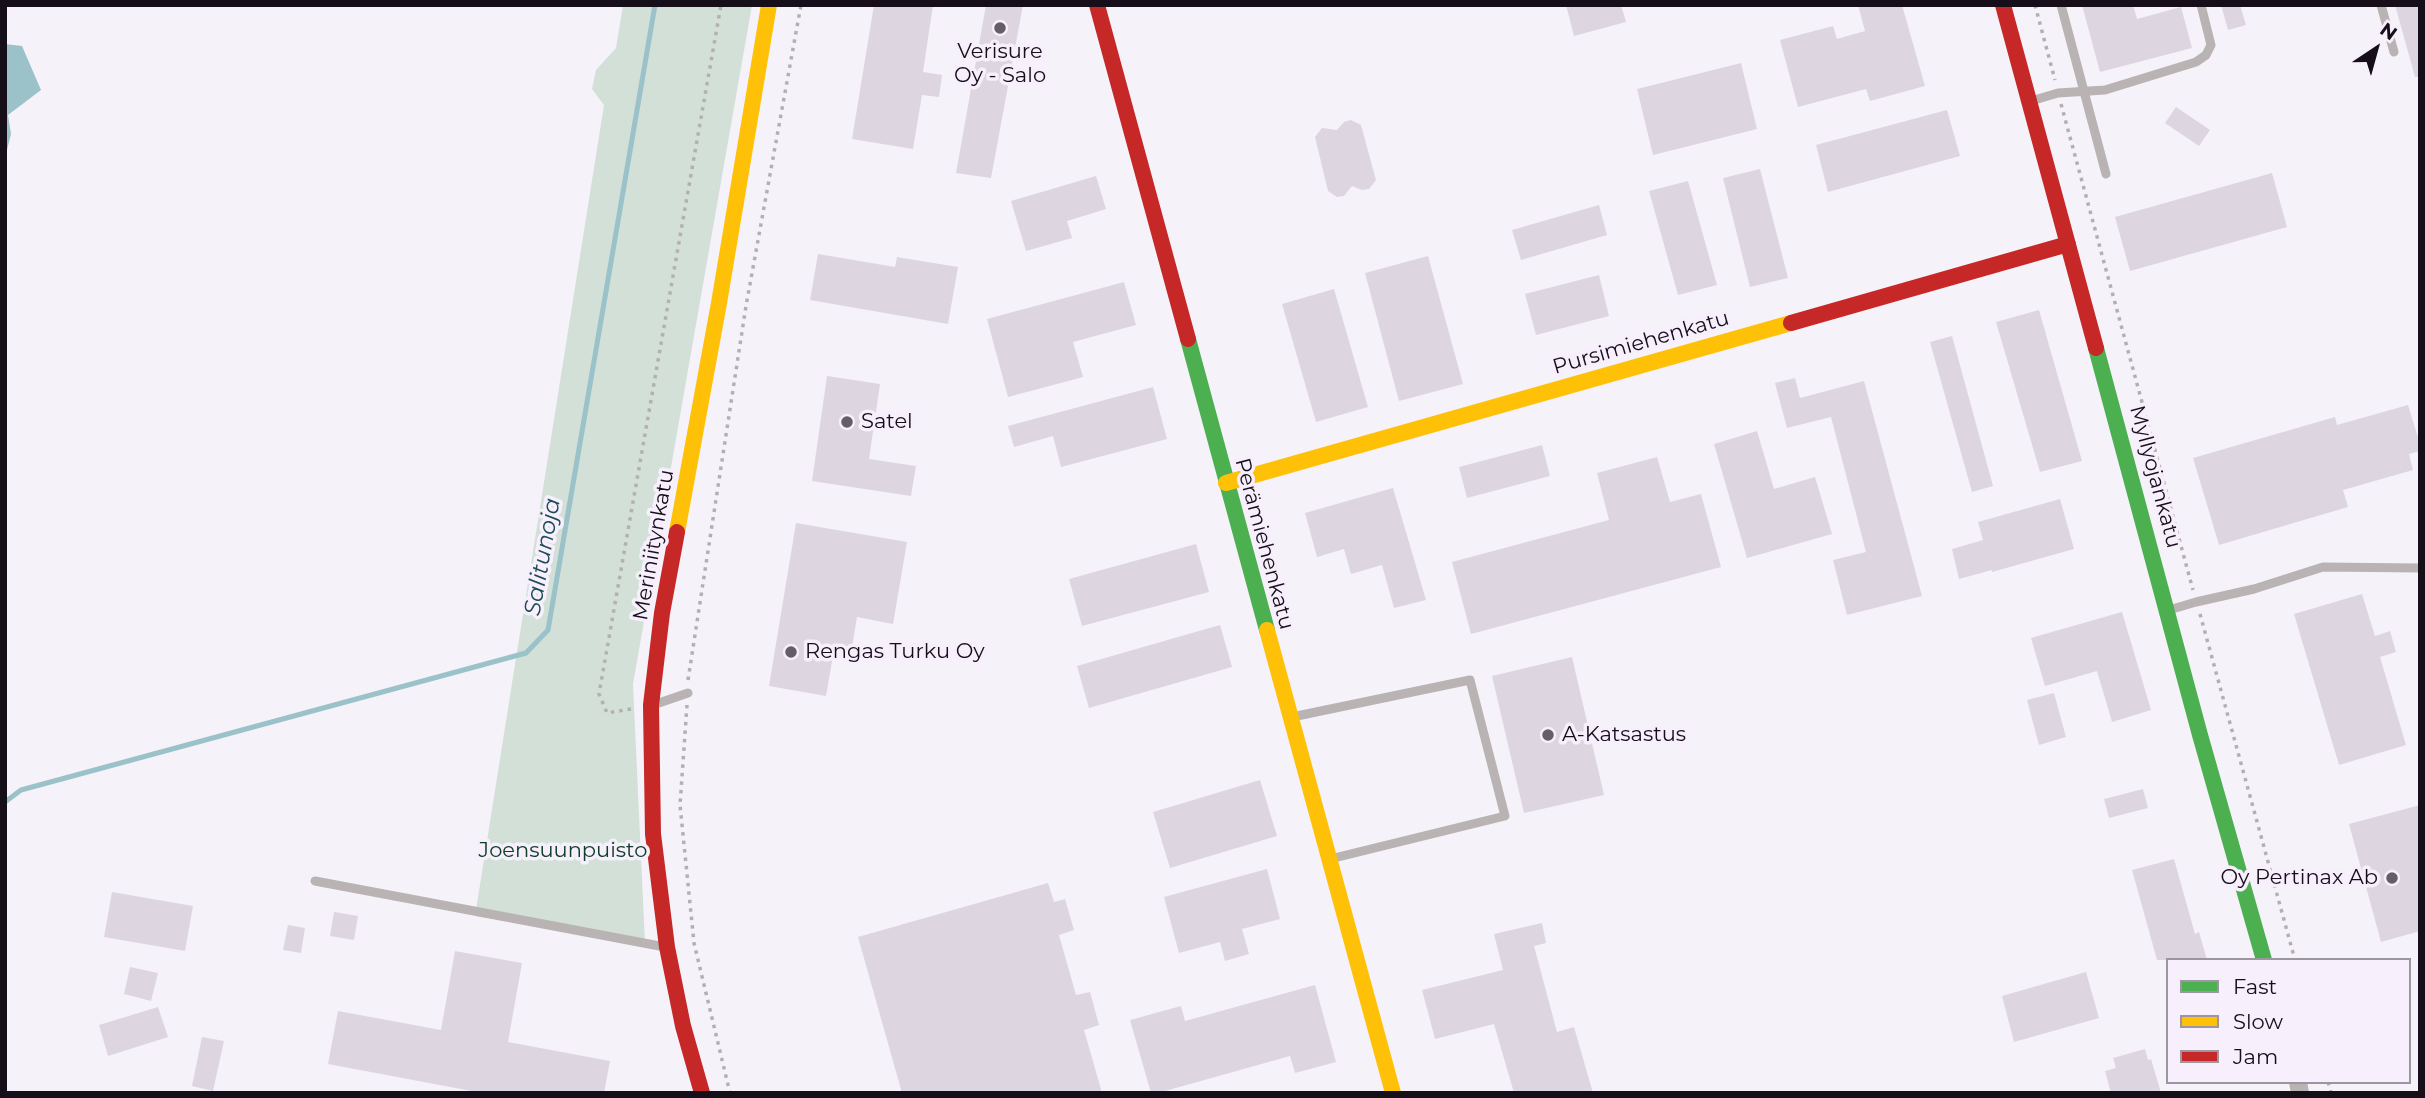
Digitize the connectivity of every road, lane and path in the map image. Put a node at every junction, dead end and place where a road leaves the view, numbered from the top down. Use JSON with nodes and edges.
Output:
{"nodes":[{"id":1,"x":721,"y":5,"type":"edge"},
{"id":2,"x":769,"y":5,"type":"edge"},
{"id":3,"x":801,"y":5,"type":"edge"},
{"id":4,"x":1097,"y":5,"type":"edge"},
{"id":5,"x":2003,"y":5,"type":"edge"},
{"id":6,"x":2035,"y":5,"type":"edge"},
{"id":7,"x":2061,"y":5,"type":"edge"},
{"id":8,"x":2201,"y":5,"type":"edge"},
{"id":9,"x":2381,"y":5,"type":"edge"},
{"id":10,"x":2394,"y":52,"type":"dead end"},
{"id":11,"x":2058,"y":93,"type":"junction"},
{"id":12,"x":2084,"y":93,"type":"junction"},
{"id":13,"x":2029,"y":101,"type":"junction"},
{"id":14,"x":2106,"y":174,"type":"dead end"},
{"id":15,"x":2068,"y":244,"type":"junction"},
{"id":16,"x":1226,"y":483,"type":"junction"},
{"id":17,"x":2420,"y":568,"type":"edge"},
{"id":18,"x":2196,"y":601,"type":"junction"},
{"id":19,"x":2167,"y":611,"type":"junction"},
{"id":20,"x":688,"y":693,"type":"junction"},
{"id":21,"x":651,"y":705,"type":"junction"},
{"id":22,"x":1289,"y":717,"type":"junction"},
{"id":23,"x":1328,"y":859,"type":"junction"},
{"id":24,"x":315,"y":881,"type":"dead end"},
{"id":25,"x":667,"y":947,"type":"junction"},
{"id":26,"x":2263,"y":958,"type":"edge"},
{"id":27,"x":2294,"y":958,"type":"edge"},
{"id":28,"x":702,"y":1093,"type":"edge"},
{"id":29,"x":730,"y":1093,"type":"edge"},
{"id":30,"x":1393,"y":1093,"type":"edge"}],
"edges":[{"from":1,"to":21,"type":"path"},
{"from":2,"to":21,"type":"street","name":"Meriniitynkatu"},
{"from":3,"to":20,"type":"path"},
{"from":4,"to":16,"type":"street","name":"Perämiehenkatu"},
{"from":5,"to":13,"type":"street","name":"Myllyojankatu"},
{"from":6,"to":11,"type":"path"},
{"from":7,"to":12,"type":"lane"},
{"from":8,"to":12,"type":"lane"},
{"from":9,"to":10,"type":"lane"},
{"from":11,"to":12,"type":"lane"},
{"from":11,"to":13,"type":"lane"},
{"from":11,"to":18,"type":"path"},
{"from":12,"to":14,"type":"lane"},
{"from":13,"to":15,"type":"street","name":"Myllyojankatu"},
{"from":15,"to":16,"type":"street","name":"Pursimiehenkatu"},
{"from":15,"to":19,"type":"street","name":"Myllyojankatu"},
{"from":16,"to":22,"type":"street","name":"Perämiehenkatu"},
{"from":17,"to":18,"type":"lane"},
{"from":18,"to":19,"type":"lane"},
{"from":18,"to":27,"type":"path"},
{"from":19,"to":26,"type":"street","name":"Myllyojankatu"},
{"from":20,"to":21,"type":"lane"},
{"from":20,"to":29,"type":"path"},
{"from":21,"to":25,"type":"street","name":"Meriniitynkatu"},
{"from":22,"to":23,"type":"street","name":"Perämiehenkatu"},
{"from":22,"to":23,"type":"lane"},
{"from":23,"to":30,"type":"street","name":"Perämiehenkatu"},
{"from":24,"to":25,"type":"lane"},
{"from":25,"to":28,"type":"street","name":"Meriniitynkatu"}]}
